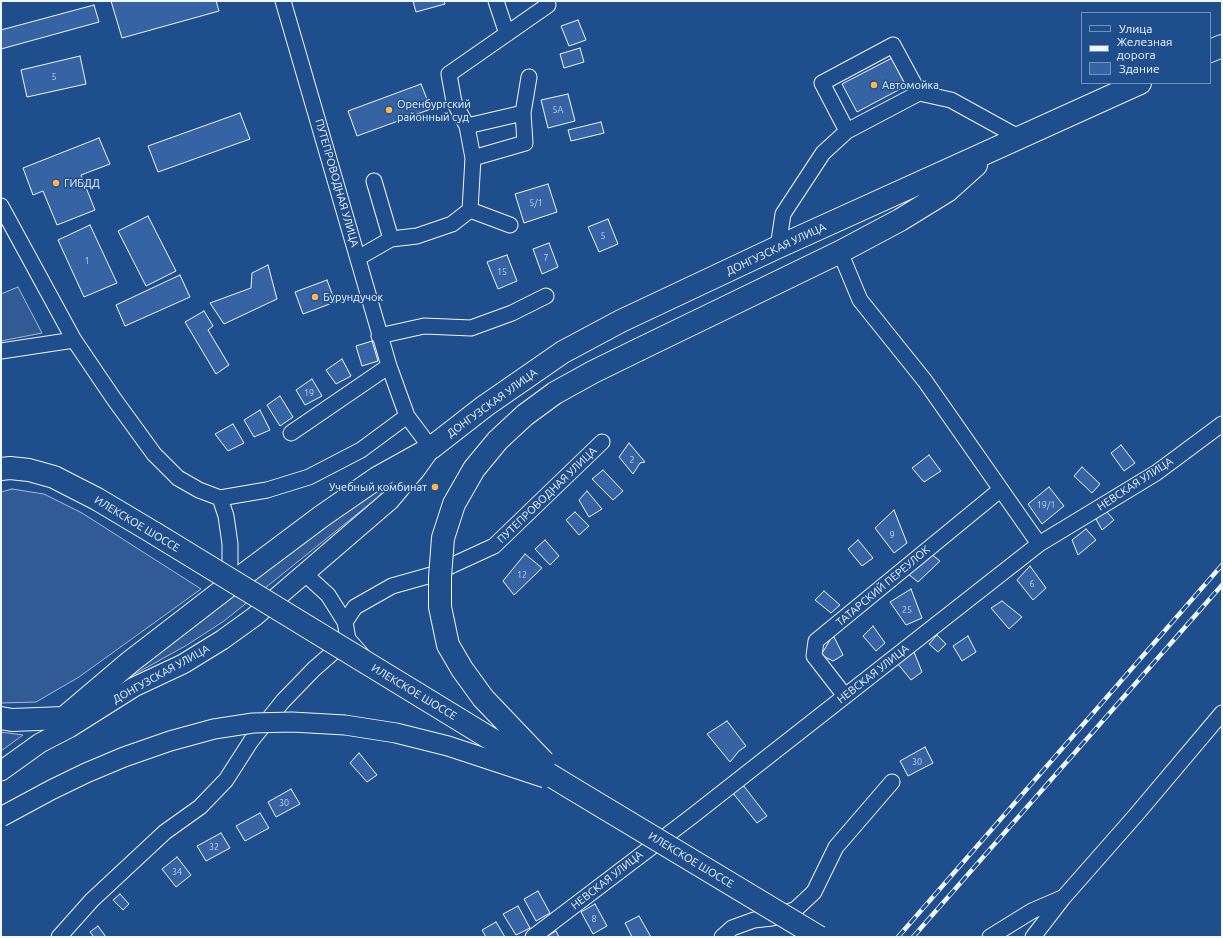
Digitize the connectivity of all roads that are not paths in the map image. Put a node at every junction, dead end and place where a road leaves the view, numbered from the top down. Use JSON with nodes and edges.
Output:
{"nodes":[{"id":1,"x":283,"y":1,"type":"edge"},
{"id":2,"x":496,"y":1,"type":"edge"},
{"id":3,"x":548,"y":5,"type":"dead end"},
{"id":4,"x":508,"y":34,"type":"junction"},
{"id":5,"x":1222,"y":46,"type":"edge"},
{"id":6,"x":1211,"y":51,"type":"edge"},
{"id":7,"x":529,"y":77,"type":"dead end"},
{"id":8,"x":1138,"y":84,"type":"edge"},
{"id":9,"x":919,"y":93,"type":"junction"},
{"id":10,"x":524,"y":113,"type":"junction"},
{"id":11,"x":467,"y":126,"type":"junction"},
{"id":12,"x":847,"y":131,"type":"junction"},
{"id":13,"x":1020,"y":138,"type":"junction"},
{"id":14,"x":993,"y":150,"type":"junction"},
{"id":15,"x":473,"y":158,"type":"junction"},
{"id":16,"x":374,"y":181,"type":"dead end"},
{"id":17,"x":1,"y":206,"type":"edge"},
{"id":18,"x":470,"y":210,"type":"junction"},
{"id":19,"x":510,"y":225,"type":"dead end"},
{"id":20,"x":391,"y":238,"type":"junction"},
{"id":21,"x":778,"y":247,"type":"junction"},
{"id":22,"x":840,"y":252,"type":"junction"},
{"id":23,"x":358,"y":258,"type":"junction"},
{"id":24,"x":546,"y":296,"type":"dead end"},
{"id":25,"x":379,"y":336,"type":"junction"},
{"id":26,"x":74,"y":340,"type":"junction"},
{"id":27,"x":1,"y":351,"type":"edge"},
{"id":28,"x":389,"y":366,"type":"junction"},
{"id":29,"x":407,"y":416,"type":"junction"},
{"id":30,"x":1222,"y":424,"type":"edge"},
{"id":31,"x":291,"y":433,"type":"dead end"},
{"id":32,"x":602,"y":442,"type":"dead end"},
{"id":33,"x":431,"y":448,"type":"junction"},
{"id":34,"x":1,"y":469,"type":"edge"},
{"id":35,"x":1000,"y":490,"type":"junction"},
{"id":36,"x":220,"y":498,"type":"junction"},
{"id":37,"x":1039,"y":544,"type":"junction"},
{"id":38,"x":305,"y":574,"type":"junction"},
{"id":39,"x":222,"y":591,"type":"junction"},
{"id":40,"x":345,"y":622,"type":"junction"},
{"id":41,"x":348,"y":639,"type":"junction"},
{"id":42,"x":845,"y":696,"type":"junction"},
{"id":43,"x":1222,"y":713,"type":"edge"},
{"id":44,"x":1,"y":718,"type":"edge"},
{"id":45,"x":64,"y":718,"type":"junction"},
{"id":46,"x":40,"y":743,"type":"junction"},
{"id":47,"x":1,"y":771,"type":"edge"},
{"id":48,"x":892,"y":782,"type":"dead end"},
{"id":49,"x":568,"y":786,"type":"junction"},
{"id":50,"x":1,"y":817,"type":"edge"},
{"id":51,"x":652,"y":845,"type":"junction"},
{"id":52,"x":1063,"y":898,"type":"junction"},
{"id":53,"x":772,"y":918,"type":"junction"},
{"id":54,"x":59,"y":937,"type":"edge"},
{"id":55,"x":533,"y":937,"type":"edge"},
{"id":56,"x":722,"y":937,"type":"edge"},
{"id":57,"x":819,"y":937,"type":"edge"},
{"id":58,"x":990,"y":937,"type":"edge"},
{"id":59,"x":1033,"y":937,"type":"edge"}],
"edges":[{"from":1,"to":23,"type":"street","name":"ПУТЕПРОВОДНАЯ УЛИЦА"},
{"from":2,"to":4,"type":"street"},
{"from":3,"to":4,"type":"street"},
{"from":4,"to":11,"type":"street"},
{"from":5,"to":6,"type":"highway"},
{"from":7,"to":10,"type":"street"},
{"from":8,"to":13,"type":"highway","name":"ДОНГУЗСКАЯ УЛИЦА"},
{"from":9,"to":12,"type":"street"},
{"from":9,"to":12,"type":"street"},
{"from":9,"to":13,"type":"street"},
{"from":10,"to":11,"type":"street"},
{"from":10,"to":15,"type":"street"},
{"from":11,"to":15,"type":"street"},
{"from":12,"to":21,"type":"street"},
{"from":13,"to":14,"type":"highway","name":"ДОНГУЗСКАЯ УЛИЦА"},
{"from":14,"to":21,"type":"highway","name":"ДОНГУЗСКАЯ УЛИЦА"},
{"from":14,"to":22,"type":"highway"},
{"from":15,"to":18,"type":"street"},
{"from":16,"to":20,"type":"street"},
{"from":17,"to":26,"type":"street"},
{"from":18,"to":19,"type":"street"},
{"from":18,"to":20,"type":"street"},
{"from":20,"to":23,"type":"street"},
{"from":21,"to":33,"type":"highway","name":"ДОНГУЗСКАЯ УЛИЦА"},
{"from":22,"to":35,"type":"street"},
{"from":22,"to":49,"type":"highway","bridge":true},
{"from":23,"to":25,"type":"street","name":"ПУТЕПРОВОДНАЯ УЛИЦА"},
{"from":24,"to":25,"type":"street"},
{"from":25,"to":28,"type":"street","name":"ПУТЕПРОВОДНАЯ УЛИЦА"},
{"from":26,"to":27,"type":"street"},
{"from":26,"to":36,"type":"street"},
{"from":28,"to":29,"type":"street","name":"ПУТЕПРОВОДНАЯ УЛИЦА"},
{"from":28,"to":31,"type":"street"},
{"from":29,"to":33,"type":"street","name":"ПУТЕПРОВОДНАЯ УЛИЦА"},
{"from":29,"to":36,"type":"street"},
{"from":30,"to":37,"type":"street","name":"НЕВСКАЯ УЛИЦА"},
{"from":32,"to":40,"type":"street","name":"ПУТЕПРОВОДНАЯ УЛИЦА"},
{"from":33,"to":38,"type":"main road","name":"ДОНГУЗСКАЯ УЛИЦА"},
{"from":33,"to":39,"type":"highway","name":"ДОНГУЗСКАЯ УЛИЦА"},
{"from":34,"to":49,"type":"highway","name":"ИЛЕКСКОЕ ШОССЕ","bridge":true},
{"from":35,"to":37,"type":"street"},
{"from":35,"to":42,"type":"street","name":"ТАТАРСКИЙ ПЕРЕУЛОК"},
{"from":36,"to":39,"type":"street"},
{"from":37,"to":42,"type":"street","name":"НЕВСКАЯ УЛИЦА"},
{"from":38,"to":40,"type":"street"},
{"from":38,"to":46,"type":"main road","name":"ДОНГУЗСКАЯ УЛИЦА"},
{"from":39,"to":45,"type":"highway","name":"ДОНГУЗСКАЯ УЛИЦА"},
{"from":40,"to":41,"type":"street"},
{"from":41,"to":51,"type":"street"},
{"from":41,"to":54,"type":"street"},
{"from":42,"to":51,"type":"street","name":"НЕВСКАЯ УЛИЦА"},
{"from":43,"to":52,"type":"street"},
{"from":44,"to":45,"type":"highway"},
{"from":45,"to":46,"type":"main road","name":"ДОНГУЗСКАЯ УЛИЦА"},
{"from":46,"to":47,"type":"main road","name":"ДОНГУЗСКАЯ УЛИЦА"},
{"from":48,"to":53,"type":"street"},
{"from":49,"to":50,"type":"main road","bridge":true},
{"from":49,"to":57,"type":"highway","name":"ИЛЕКСКОЕ ШОССЕ","bridge":true},
{"from":51,"to":53,"type":"street"},
{"from":51,"to":55,"type":"street","name":"НЕВСКАЯ УЛИЦА"},
{"from":52,"to":58,"type":"street"},
{"from":52,"to":59,"type":"street"},
{"from":53,"to":56,"type":"street"}]}
